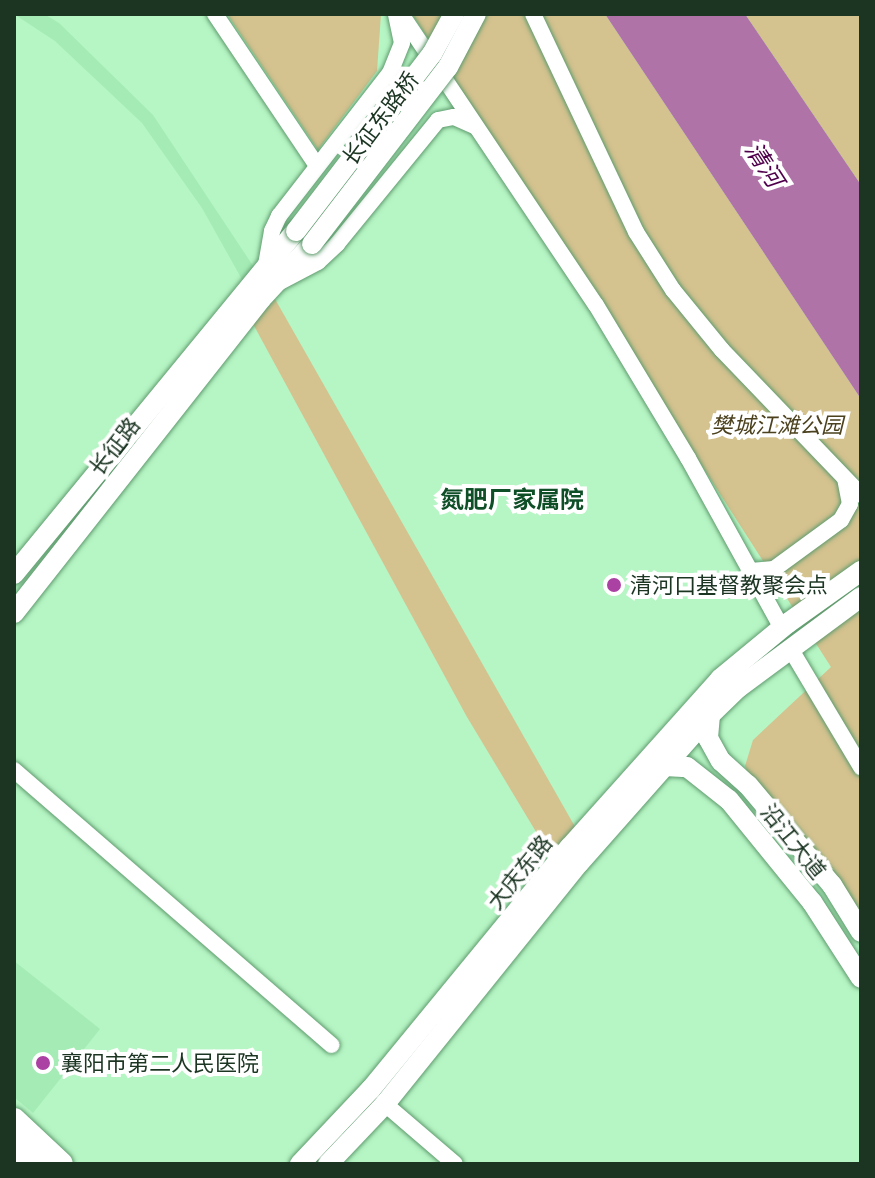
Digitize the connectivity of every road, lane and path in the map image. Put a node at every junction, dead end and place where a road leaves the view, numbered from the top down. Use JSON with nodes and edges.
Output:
{"nodes":[{"id":1,"x":215,"y":14,"type":"edge"},
{"id":2,"x":398,"y":14,"type":"edge"},
{"id":3,"x":454,"y":14,"type":"edge"},
{"id":4,"x":476,"y":14,"type":"edge"},
{"id":5,"x":533,"y":14,"type":"edge"},
{"id":6,"x":417,"y":40,"type":"junction"},
{"id":7,"x":390,"y":73,"type":"junction"},
{"id":8,"x":457,"y":96,"type":"junction"},
{"id":9,"x":438,"y":120,"type":"junction"},
{"id":10,"x":481,"y":130,"type":"junction"},
{"id":11,"x":317,"y":166,"type":"junction"},
{"id":12,"x":304,"y":237,"type":"junction"},
{"id":13,"x":266,"y":265,"type":"junction"},
{"id":14,"x":273,"y":286,"type":"junction"},
{"id":15,"x":844,"y":474,"type":"junction"},
{"id":16,"x":861,"y":495,"type":"edge"},
{"id":17,"x":774,"y":569,"type":"junction"},
{"id":18,"x":751,"y":571,"type":"junction"},
{"id":19,"x":861,"y":571,"type":"edge"},
{"id":20,"x":14,"y":574,"type":"edge"},
{"id":21,"x":765,"y":595,"type":"junction"},
{"id":22,"x":861,"y":597,"type":"edge"},
{"id":23,"x":14,"y":613,"type":"edge"},
{"id":24,"x":785,"y":626,"type":"junction"},
{"id":25,"x":795,"y":644,"type":"junction"},
{"id":26,"x":710,"y":715,"type":"junction"},
{"id":27,"x":665,"y":766,"type":"junction"},
{"id":28,"x":861,"y":767,"type":"edge"},
{"id":29,"x":14,"y":770,"type":"edge"},
{"id":30,"x":861,"y":932,"type":"edge"},
{"id":31,"x":861,"y":978,"type":"edge"},
{"id":32,"x":331,"y":1045,"type":"dead end"},
{"id":33,"x":385,"y":1104,"type":"junction"},
{"id":34,"x":14,"y":1113,"type":"edge"},
{"id":35,"x":14,"y":1120,"type":"edge"},
{"id":36,"x":14,"y":1146,"type":"edge"},
{"id":37,"x":33,"y":1164,"type":"edge"},
{"id":38,"x":61,"y":1164,"type":"edge"},
{"id":39,"x":71,"y":1164,"type":"edge"},
{"id":40,"x":300,"y":1164,"type":"edge"},
{"id":41,"x":328,"y":1164,"type":"edge"},
{"id":42,"x":455,"y":1164,"type":"edge"}],
"edges":[{"from":1,"to":11,"type":"street"},
{"from":2,"to":6,"type":"street"},
{"from":2,"to":7,"type":"street"},
{"from":3,"to":12,"type":"main road","name":"长征东路桥","bridge":true},
{"from":4,"to":12,"type":"main road","name":"长征东路桥","bridge":true},
{"from":5,"to":15,"type":"street"},
{"from":6,"to":7,"type":"street"},
{"from":6,"to":8,"type":"street"},
{"from":7,"to":11,"type":"street"},
{"from":8,"to":9,"type":"street"},
{"from":8,"to":10,"type":"street"},
{"from":9,"to":10,"type":"street"},
{"from":9,"to":14,"type":"street"},
{"from":10,"to":18,"type":"street"},
{"from":11,"to":13,"type":"street"},
{"from":12,"to":13,"type":"main road","name":"长征路"},
{"from":12,"to":14,"type":"main road","name":"长征路"},
{"from":13,"to":20,"type":"main road","name":"长征路"},
{"from":14,"to":23,"type":"main road","name":"长征路"},
{"from":15,"to":16,"type":"street"},
{"from":15,"to":17,"type":"street"},
{"from":17,"to":18,"type":"street"},
{"from":17,"to":21,"type":"street"},
{"from":18,"to":21,"type":"street"},
{"from":19,"to":24,"type":"main road","name":"大庆东路"},
{"from":21,"to":24,"type":"street"},
{"from":22,"to":25,"type":"main road","name":"大庆东路"},
{"from":24,"to":40,"type":"main road","name":"大庆东路"},
{"from":25,"to":26,"type":"main road","name":"大庆东路"},
{"from":25,"to":28,"type":"street"},
{"from":26,"to":27,"type":"main road","name":"大庆东路"},
{"from":26,"to":30,"type":"main road","name":"沿江大道"},
{"from":27,"to":31,"type":"main road","name":"沿江大道"},
{"from":27,"to":33,"type":"main road","name":"大庆东路"},
{"from":29,"to":32,"type":"street"},
{"from":33,"to":41,"type":"main road","name":"大庆东路"},
{"from":33,"to":42,"type":"street"},
{"from":34,"to":39,"type":"main road"},
{"from":35,"to":38,"type":"highway"},
{"from":36,"to":37,"type":"highway"}]}
